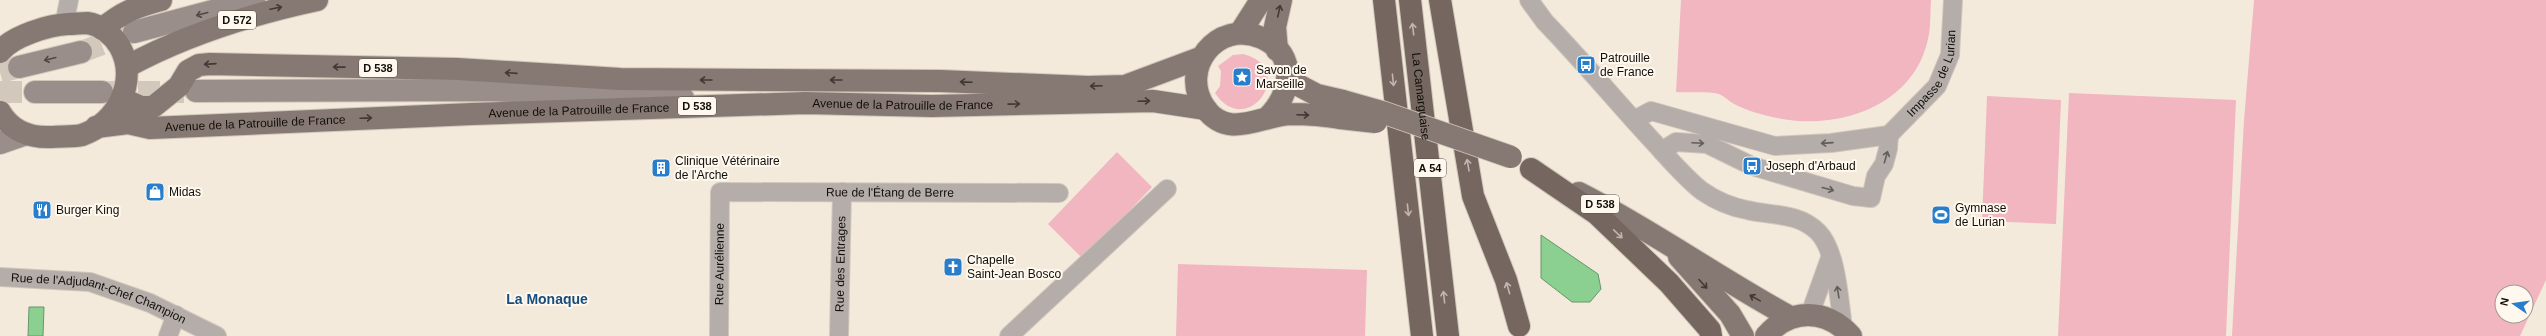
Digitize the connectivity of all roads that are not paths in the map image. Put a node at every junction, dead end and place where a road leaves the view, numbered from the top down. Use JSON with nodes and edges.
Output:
{"nodes":[{"id":1,"x":69,"y":0,"type":"edge"},
{"id":2,"x":161,"y":0,"type":"edge"},
{"id":3,"x":254,"y":0,"type":"edge"},
{"id":4,"x":317,"y":0,"type":"edge"},
{"id":5,"x":1261,"y":0,"type":"edge"},
{"id":6,"x":1281,"y":0,"type":"edge"},
{"id":7,"x":1384,"y":0,"type":"edge"},
{"id":8,"x":1410,"y":0,"type":"edge"},
{"id":9,"x":1440,"y":0,"type":"edge"},
{"id":10,"x":1529,"y":0,"type":"edge"},
{"id":11,"x":1954,"y":0,"type":"edge"},
{"id":12,"x":64,"y":25,"type":"junction"},
{"id":13,"x":102,"y":29,"type":"junction"},
{"id":14,"x":134,"y":32,"type":"tunnel mouth"},
{"id":15,"x":1240,"y":33,"type":"junction"},
{"id":16,"x":10,"y":35,"type":"edge"},
{"id":17,"x":0,"y":52,"type":"tunnel mouth"},
{"id":18,"x":81,"y":52,"type":"tunnel mouth"},
{"id":19,"x":1200,"y":58,"type":"junction"},
{"id":20,"x":1282,"y":58,"type":"junction"},
{"id":21,"x":128,"y":66,"type":"junction"},
{"id":22,"x":19,"y":67,"type":"tunnel mouth"},
{"id":23,"x":620,"y":80,"type":"junction"},
{"id":24,"x":940,"y":80,"type":"junction"},
{"id":25,"x":487,"y":90,"type":"junction"},
{"id":26,"x":196,"y":91,"type":"tunnel mouth"},
{"id":27,"x":35,"y":92,"type":"tunnel mouth"},
{"id":28,"x":102,"y":92,"type":"tunnel mouth"},
{"id":29,"x":122,"y":99,"type":"junction"},
{"id":30,"x":805,"y":103,"type":"junction"},
{"id":31,"x":932,"y":106,"type":"junction"},
{"id":32,"x":1206,"y":109,"type":"junction"},
{"id":33,"x":1341,"y":109,"type":"junction"},
{"id":34,"x":0,"y":112,"type":"edge"},
{"id":35,"x":1267,"y":118,"type":"junction"},
{"id":36,"x":1634,"y":120,"type":"junction"},
{"id":37,"x":96,"y":127,"type":"junction"},
{"id":38,"x":26,"y":134,"type":"junction"},
{"id":39,"x":1889,"y":135,"type":"junction"},
{"id":40,"x":0,"y":143,"type":"edge"},
{"id":41,"x":1662,"y":151,"type":"junction"},
{"id":42,"x":1531,"y":169,"type":"junction"},
{"id":43,"x":1167,"y":189,"type":"dead end"},
{"id":44,"x":720,"y":192,"type":"joint"},
{"id":45,"x":842,"y":192,"type":"junction"},
{"id":46,"x":1059,"y":193,"type":"dead end"},
{"id":47,"x":1668,"y":245,"type":"junction"},
{"id":48,"x":1830,"y":257,"type":"junction"},
{"id":49,"x":0,"y":277,"type":"edge"},
{"id":50,"x":176,"y":315,"type":"junction"},
{"id":51,"x":1800,"y":316,"type":"junction"},
{"id":52,"x":1519,"y":326,"type":"dead end"},
{"id":53,"x":1847,"y":332,"type":"edge"},
{"id":54,"x":168,"y":336,"type":"edge"},
{"id":55,"x":217,"y":336,"type":"edge"},
{"id":56,"x":718,"y":336,"type":"edge"},
{"id":57,"x":839,"y":336,"type":"edge"},
{"id":58,"x":1009,"y":336,"type":"edge"},
{"id":59,"x":1422,"y":336,"type":"edge"},
{"id":60,"x":1448,"y":336,"type":"edge"},
{"id":61,"x":1711,"y":336,"type":"edge"},
{"id":62,"x":1743,"y":336,"type":"edge"},
{"id":63,"x":1766,"y":336,"type":"edge"}],
"edges":[{"from":1,"to":12,"type":"street"},
{"from":2,"to":13,"type":"main road"},
{"from":3,"to":14,"type":"main road","one_way":true},
{"from":21,"to":4,"type":"main road","number":"D 572","one_way":true},
{"from":5,"to":15,"type":"main road"},
{"from":20,"to":6,"type":"main road","one_way":true},
{"from":7,"to":59,"type":"highway","name":"La Camarguaise","number":"A 54","one_way":true},
{"from":60,"to":8,"type":"highway","name":"La Camarguaise","number":"A 54","one_way":true},
{"from":52,"to":9,"type":"highway","one_way":true},
{"from":10,"to":36,"type":"street"},
{"from":11,"to":39,"type":"street","name":"Impasse de Lurian"},
{"from":12,"to":13,"type":"main road"},
{"from":12,"to":16,"type":"main road"},
{"from":13,"to":21,"type":"main road"},
{"from":15,"to":19,"type":"main road"},
{"from":15,"to":20,"type":"main road"},
{"from":16,"to":17,"type":"main road"},
{"from":18,"to":22,"type":"main road","one_way":true},
{"from":19,"to":24,"type":"main road","number":"D 538","one_way":true},
{"from":19,"to":32,"type":"main road"},
{"from":20,"to":33,"type":"main road","number":"D 538"},
{"from":20,"to":35,"type":"main road"},
{"from":21,"to":29,"type":"main road"},
{"from":24,"to":23,"type":"main road","number":"D 538","one_way":true},
{"from":23,"to":25,"type":"main road"},
{"from":23,"to":29,"type":"main road","number":"D 538","one_way":true},
{"from":24,"to":31,"type":"main road"},
{"from":25,"to":26,"type":"main road"},
{"from":25,"to":30,"type":"main road"},
{"from":27,"to":28,"type":"main road"},
{"from":29,"to":37,"type":"main road"},
{"from":30,"to":31,"type":"main road","name":"Avenue de la Patrouille de France","number":"D 538"},
{"from":37,"to":30,"type":"main road","name":"Avenue de la Patrouille de France","number":"D 538","one_way":true},
{"from":31,"to":32,"type":"main road","name":"Avenue de la Patrouille de France","number":"D 538","one_way":true},
{"from":32,"to":35,"type":"main road"},
{"from":35,"to":33,"type":"main road","number":"D 538","one_way":true},
{"from":33,"to":42,"type":"main road","number":"D 538","bridge":true},
{"from":34,"to":38,"type":"main road"},
{"from":39,"to":36,"type":"street","one_way":true},
{"from":36,"to":41,"type":"street"},
{"from":37,"to":38,"type":"main road"},
{"from":38,"to":40,"type":"main road"},
{"from":41,"to":39,"type":"street","one_way":true},
{"from":41,"to":48,"type":"street"},
{"from":42,"to":47,"type":"main road","number":"D 538"},
{"from":42,"to":61,"type":"highway","one_way":true},
{"from":43,"to":58,"type":"street"},
{"from":44,"to":45,"type":"street","name":"Rue de l'Étang de Berre"},
{"from":44,"to":56,"type":"street","name":"Rue Aurélienne"},
{"from":45,"to":46,"type":"street","name":"Rue de l'Étang de Berre"},
{"from":45,"to":57,"type":"street","name":"Rue des Entrages"},
{"from":51,"to":47,"type":"main road","number":"D 538","one_way":true},
{"from":47,"to":62,"type":"main road","number":"D 538","one_way":true},
{"from":48,"to":51,"type":"street"},
{"from":53,"to":48,"type":"street","one_way":true},
{"from":49,"to":50,"type":"street","name":"Rue de l'Adjudant-Chef Champion"},
{"from":50,"to":54,"type":"street"},
{"from":50,"to":55,"type":"street","name":"Rue de l'Adjudant-Chef Champion"},
{"from":51,"to":53,"type":"main road"},
{"from":51,"to":63,"type":"main road"}]}
